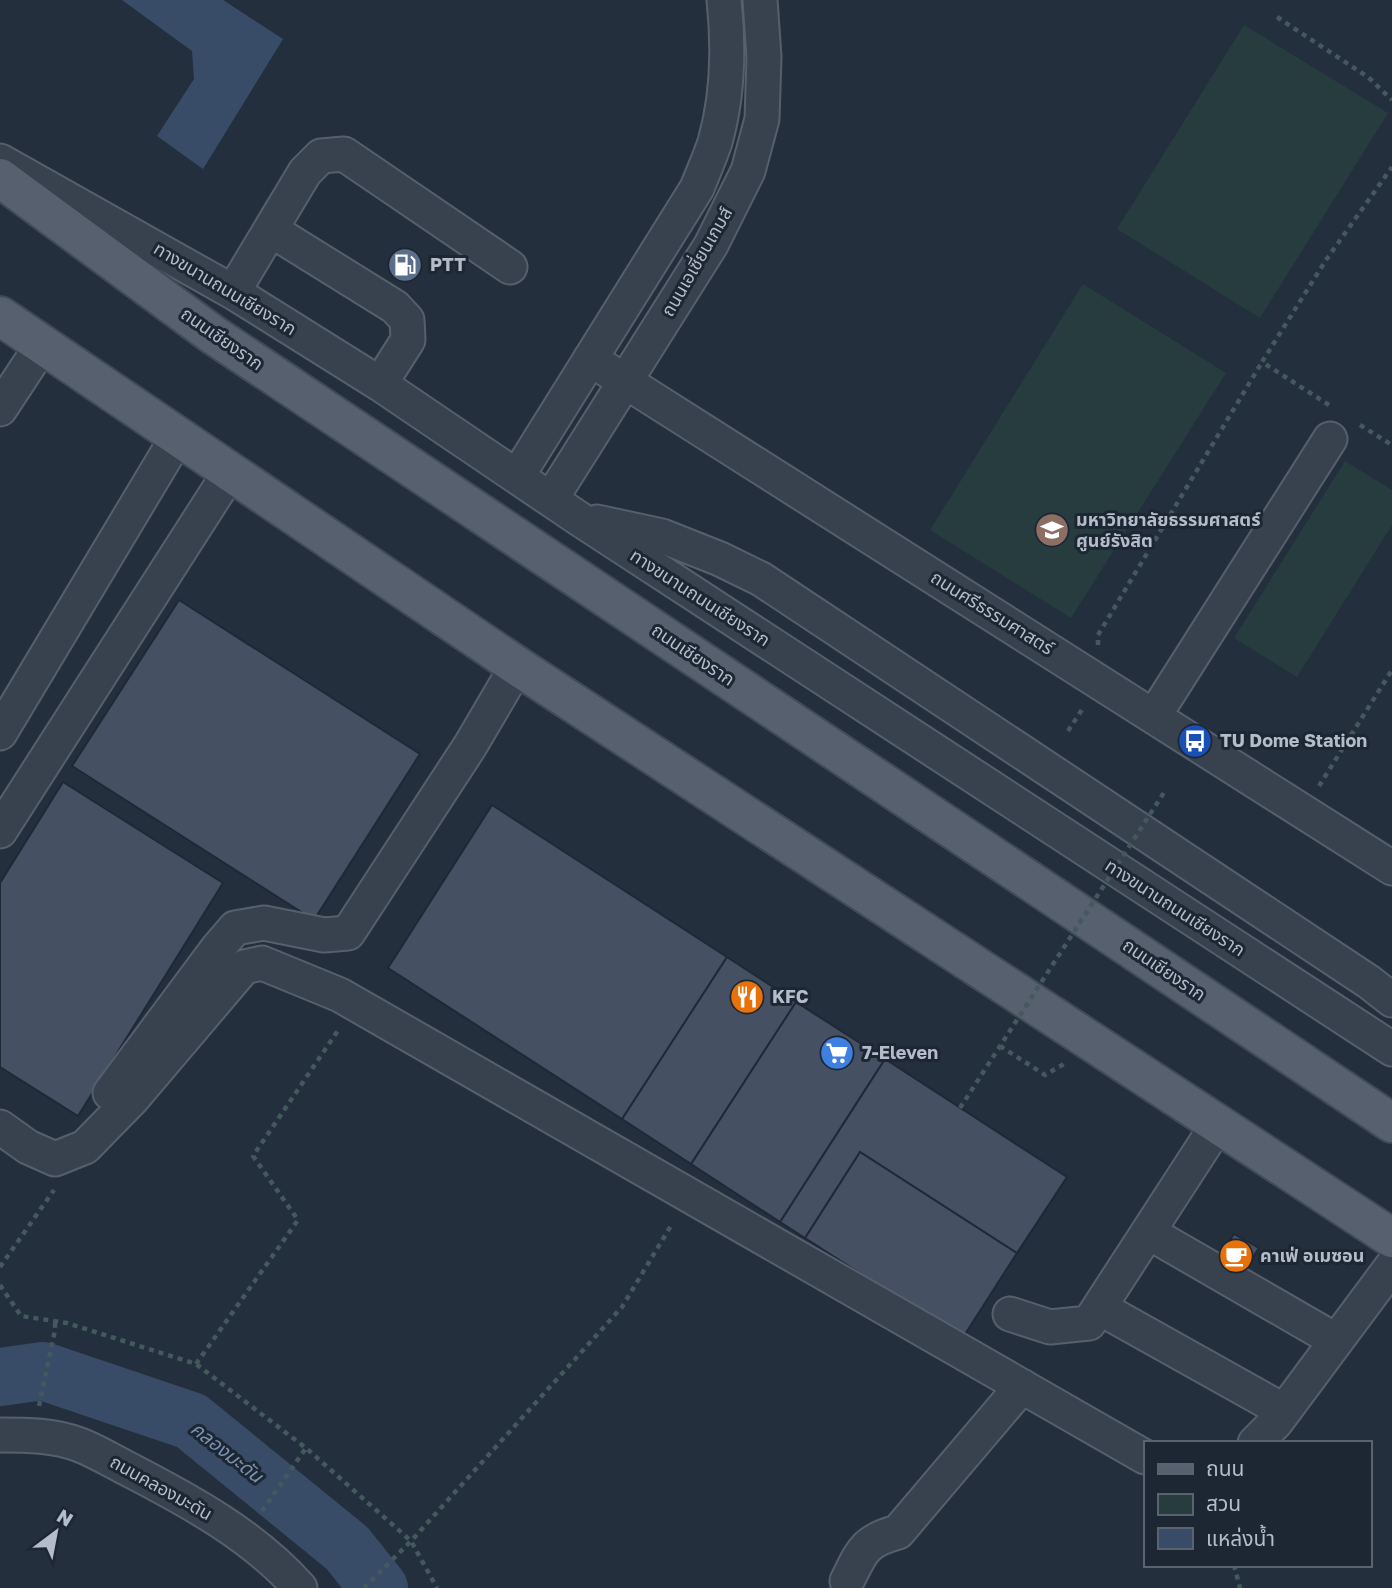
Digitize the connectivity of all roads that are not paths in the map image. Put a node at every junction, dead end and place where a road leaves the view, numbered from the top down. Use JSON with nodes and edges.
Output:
{"nodes":[{"id":1,"x":724,"y":0,"type":"edge"},
{"id":2,"x":760,"y":0,"type":"edge"},
{"id":3,"x":0,"y":161,"type":"edge"},
{"id":4,"x":0,"y":178,"type":"edge"},
{"id":5,"x":697,"y":188,"type":"junction"},
{"id":6,"x":730,"y":204,"type":"junction"},
{"id":7,"x":271,"y":230,"type":"junction"},
{"id":8,"x":510,"y":267,"type":"dead end"},
{"id":9,"x":233,"y":292,"type":"junction"},
{"id":10,"x":0,"y":316,"type":"edge"},
{"id":11,"x":42,"y":345,"type":"junction"},
{"id":12,"x":590,"y":359,"type":"junction"},
{"id":13,"x":625,"y":380,"type":"junction"},
{"id":14,"x":380,"y":384,"type":"junction"},
{"id":15,"x":0,"y":409,"type":"edge"},
{"id":16,"x":1340,"y":423,"type":"road end"},
{"id":17,"x":178,"y":436,"type":"junction"},
{"id":18,"x":230,"y":472,"type":"junction"},
{"id":19,"x":518,"y":475,"type":"junction"},
{"id":20,"x":551,"y":499,"type":"junction"},
{"id":21,"x":578,"y":518,"type":"junction"},
{"id":22,"x":517,"y":667,"type":"junction"},
{"id":23,"x":1154,"y":716,"type":"junction"},
{"id":24,"x":0,"y":733,"type":"edge"},
{"id":25,"x":0,"y":831,"type":"edge"},
{"id":26,"x":1392,"y":868,"type":"edge"},
{"id":27,"x":1392,"y":1000,"type":"edge"},
{"id":28,"x":1392,"y":1049,"type":"edge"},
{"id":29,"x":0,"y":1113,"type":"edge"},
{"id":30,"x":1392,"y":1123,"type":"edge"},
{"id":31,"x":1218,"y":1124,"type":"junction"},
{"id":32,"x":0,"y":1127,"type":"edge"},
{"id":33,"x":1148,"y":1232,"type":"junction"},
{"id":34,"x":1392,"y":1238,"type":"edge"},
{"id":35,"x":1392,"y":1266,"type":"edge"},
{"id":36,"x":1100,"y":1308,"type":"junction"},
{"id":37,"x":1010,"y":1314,"type":"dead end"},
{"id":38,"x":1335,"y":1340,"type":"junction"},
{"id":39,"x":1022,"y":1386,"type":"junction"},
{"id":40,"x":1284,"y":1411,"type":"junction"},
{"id":41,"x":0,"y":1435,"type":"edge"},
{"id":42,"x":1257,"y":1441,"type":"edge"},
{"id":43,"x":1144,"y":1456,"type":"edge"},
{"id":44,"x":847,"y":1581,"type":"dead end"},
{"id":45,"x":300,"y":1588,"type":"edge"}],
"edges":[{"from":1,"to":5,"type":"street","name":"ถนนเอเซี่ยนเกมส์"},
{"from":2,"to":6,"type":"street","name":"ถนนเอเซี่ยนเกมส์"},
{"from":3,"to":9,"type":"street","name":"ทางขนานถนนเชียงราก"},
{"from":4,"to":30,"type":"main road","name":"ถนนเชียงราก"},
{"from":5,"to":6,"type":"street"},
{"from":5,"to":12,"type":"street","name":"ถนนเอเซี่ยนเกมส์"},
{"from":6,"to":13,"type":"street","name":"ถนนเอเซี่ยนเกมส์"},
{"from":7,"to":8,"type":"street"},
{"from":7,"to":9,"type":"street"},
{"from":7,"to":14,"type":"street"},
{"from":9,"to":14,"type":"street","name":"ทางขนานถนนเชียงราก"},
{"from":10,"to":11,"type":"main road"},
{"from":11,"to":15,"type":"street"},
{"from":11,"to":17,"type":"main road"},
{"from":12,"to":13,"type":"street","name":"ถนนศรีธรรมศาสตร์"},
{"from":12,"to":19,"type":"street","name":"ถนนเอเซี่ยนเกมส์"},
{"from":13,"to":20,"type":"street","name":"ถนนเอเซี่ยนเกมส์"},
{"from":13,"to":23,"type":"street","name":"ถนนศรีธรรมศาสตร์"},
{"from":14,"to":19,"type":"street","name":"ทางขนานถนนเชียงราก"},
{"from":16,"to":23,"type":"street"},
{"from":17,"to":18,"type":"main road"},
{"from":17,"to":24,"type":"street"},
{"from":18,"to":22,"type":"main road"},
{"from":18,"to":25,"type":"street"},
{"from":19,"to":20,"type":"street","name":"ทางขนานถนนเชียงราก"},
{"from":20,"to":21,"type":"street","name":"ทางขนานถนนเชียงราก"},
{"from":21,"to":27,"type":"street"},
{"from":21,"to":28,"type":"street","name":"ทางขนานถนนเชียงราก"},
{"from":22,"to":29,"type":"street"},
{"from":22,"to":31,"type":"main road"},
{"from":23,"to":26,"type":"street","name":"ถนนศรีธรรมศาสตร์"},
{"from":31,"to":33,"type":"street"},
{"from":31,"to":34,"type":"main road"},
{"from":32,"to":39,"type":"street"},
{"from":33,"to":36,"type":"street"},
{"from":33,"to":38,"type":"street"},
{"from":35,"to":38,"type":"street"},
{"from":36,"to":37,"type":"street"},
{"from":36,"to":40,"type":"street"},
{"from":38,"to":40,"type":"street"},
{"from":39,"to":43,"type":"street"},
{"from":39,"to":44,"type":"street"},
{"from":40,"to":42,"type":"street"},
{"from":41,"to":45,"type":"street","name":"ถนนคลองมะดัน"}]}
